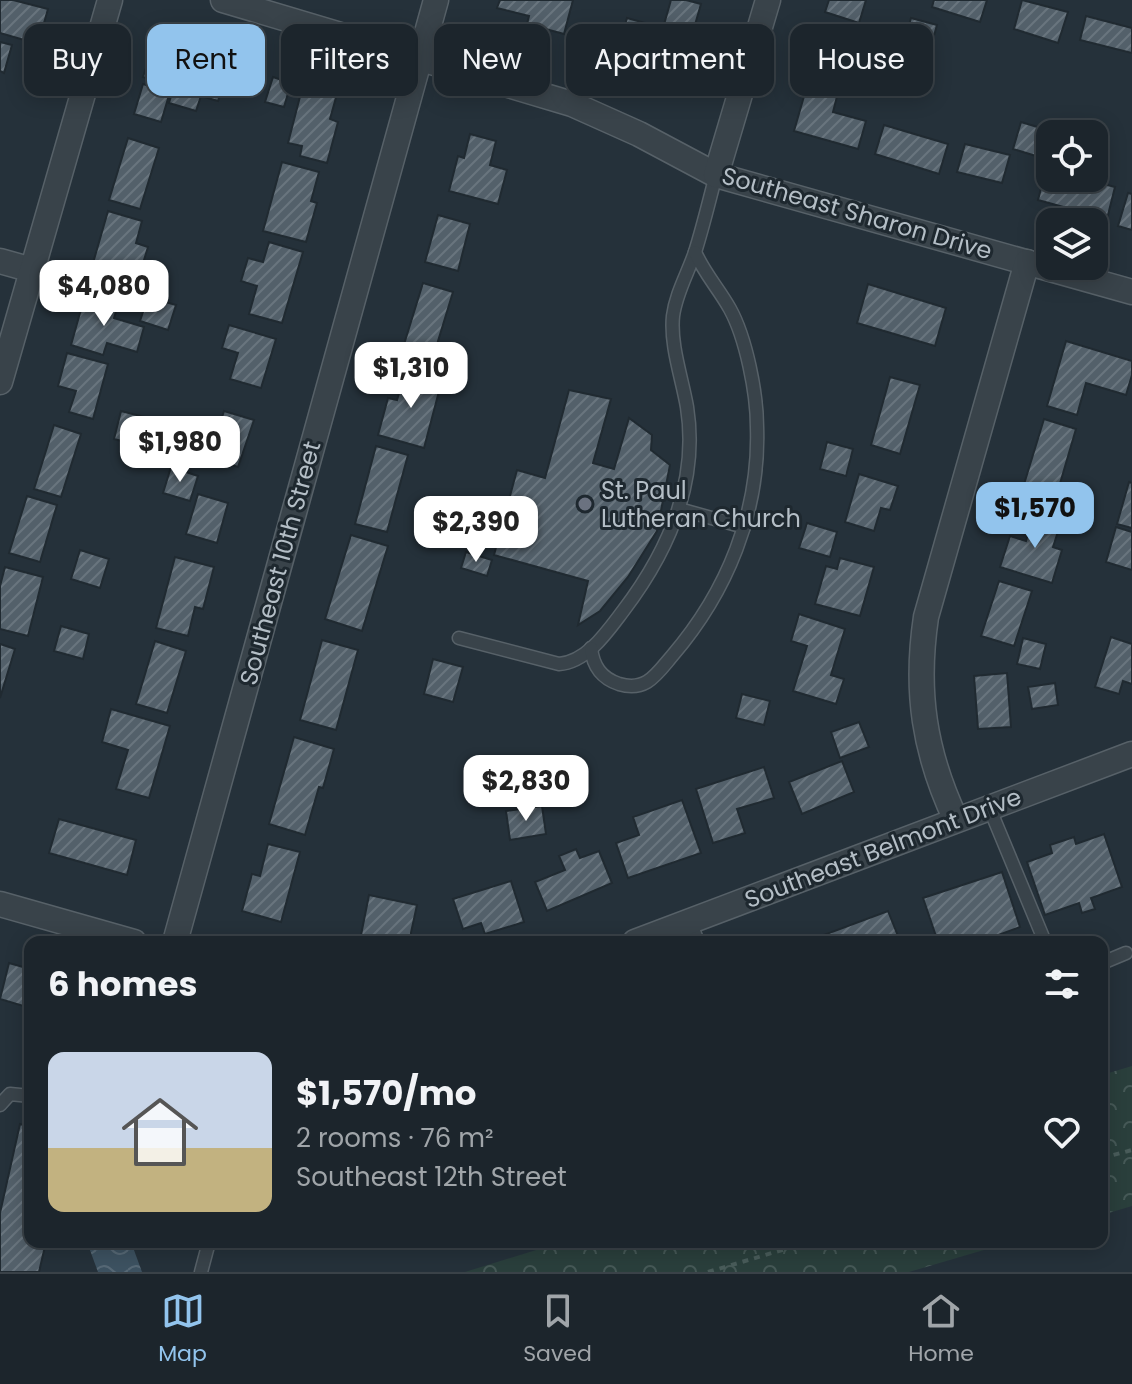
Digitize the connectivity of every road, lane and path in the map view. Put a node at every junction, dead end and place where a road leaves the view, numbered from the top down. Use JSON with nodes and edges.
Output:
{"nodes":[{"id":1,"x":110,"y":0,"type":"edge"},
{"id":2,"x":223,"y":0,"type":"edge"},
{"id":3,"x":436,"y":0,"type":"edge"},
{"id":4,"x":768,"y":0,"type":"edge"},
{"id":5,"x":420,"y":57,"type":"junction"},
{"id":6,"x":716,"y":175,"type":"junction"},
{"id":7,"x":695,"y":252,"type":"junction"},
{"id":8,"x":0,"y":261,"type":"edge"},
{"id":9,"x":1027,"y":262,"type":"junction"},
{"id":10,"x":32,"y":270,"type":"junction"},
{"id":11,"x":1132,"y":292,"type":"edge"},
{"id":12,"x":0,"y":382,"type":"edge"},
{"id":13,"x":679,"y":509,"type":"junction"},
{"id":14,"x":744,"y":527,"type":"junction"},
{"id":15,"x":459,"y":638,"type":"dead end"},
{"id":16,"x":591,"y":648,"type":"junction"},
{"id":17,"x":1132,"y":754,"type":"edge"},
{"id":18,"x":989,"y":807,"type":"junction"},
{"id":19,"x":956,"y":820,"type":"junction"},
{"id":20,"x":0,"y":904,"type":"edge"},
{"id":21,"x":694,"y":932,"type":"edge"},
{"id":22,"x":113,"y":936,"type":"edge"},
{"id":23,"x":177,"y":936,"type":"edge"},
{"id":24,"x":670,"y":936,"type":"edge"},
{"id":25,"x":1043,"y":936,"type":"edge"},
{"id":26,"x":1126,"y":953,"type":"dead end"},
{"id":27,"x":1108,"y":960,"type":"edge"},
{"id":28,"x":24,"y":1095,"type":"edge"},
{"id":29,"x":0,"y":1105,"type":"edge"},
{"id":30,"x":1132,"y":1150,"type":"edge"},
{"id":31,"x":1108,"y":1156,"type":"edge"},
{"id":32,"x":207,"y":1248,"type":"edge"},
{"id":33,"x":789,"y":1248,"type":"edge"},
{"id":34,"x":201,"y":1272,"type":"edge"},
{"id":35,"x":708,"y":1272,"type":"edge"}],
"edges":[{"from":1,"to":10,"type":"street"},
{"from":2,"to":5,"type":"street","name":"Southeast Sharon Drive"},
{"from":3,"to":5,"type":"street","name":"Southeast 10th Street"},
{"from":4,"to":6,"type":"street"},
{"from":5,"to":6,"type":"street","name":"Southeast Sharon Drive"},
{"from":5,"to":23,"type":"street","name":"Southeast 10th Street"},
{"from":6,"to":7,"type":"lane"},
{"from":6,"to":9,"type":"street","name":"Southeast Sharon Drive"},
{"from":7,"to":13,"type":"lane"},
{"from":7,"to":14,"type":"lane"},
{"from":8,"to":10,"type":"street"},
{"from":9,"to":11,"type":"street","name":"Southeast Sharon Drive"},
{"from":9,"to":19,"type":"street"},
{"from":10,"to":12,"type":"street"},
{"from":13,"to":14,"type":"lane"},
{"from":13,"to":16,"type":"lane"},
{"from":14,"to":16,"type":"lane"},
{"from":15,"to":16,"type":"lane"},
{"from":17,"to":18,"type":"street","name":"Southeast Belmont Drive"},
{"from":18,"to":19,"type":"street","name":"Southeast Belmont Drive"},
{"from":18,"to":25,"type":"lane"},
{"from":19,"to":21,"type":"street","name":"Southeast Belmont Drive"},
{"from":20,"to":22,"type":"street"},
{"from":21,"to":24,"type":"street","name":"Southeast Belmont Drive"},
{"from":26,"to":27,"type":"lane"},
{"from":28,"to":29,"type":"lane"},
{"from":30,"to":31,"type":"path"},
{"from":32,"to":34,"type":"lane"},
{"from":33,"to":35,"type":"path"}]}
